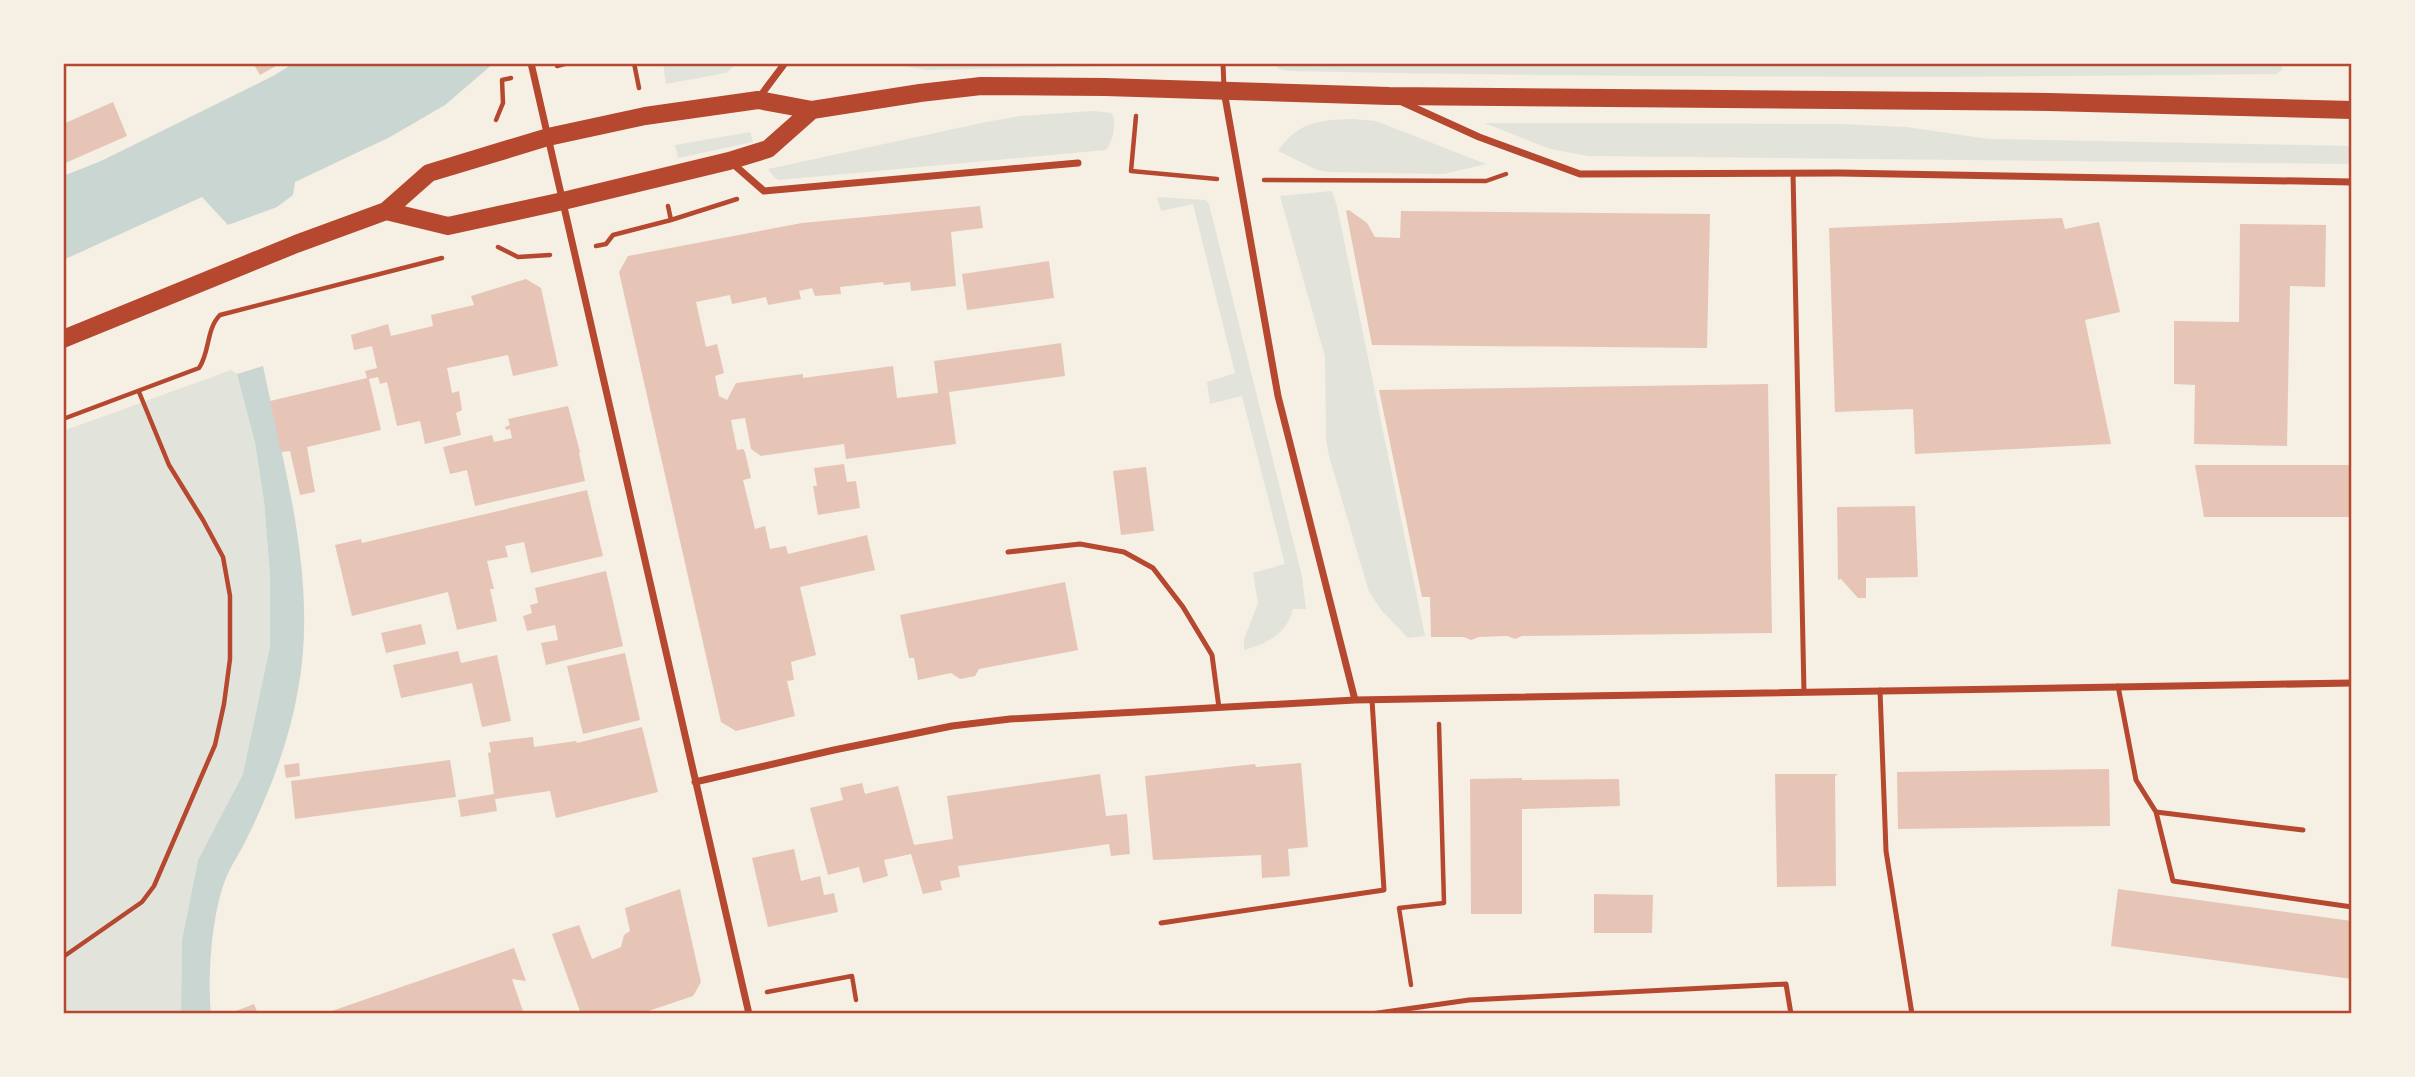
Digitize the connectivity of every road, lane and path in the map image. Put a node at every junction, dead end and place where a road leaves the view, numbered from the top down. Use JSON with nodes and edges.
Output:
{"nodes":[{"id":1,"x":531,"y":63,"type":"edge"},
{"id":2,"x":785,"y":63,"type":"edge"},
{"id":3,"x":1223,"y":63,"type":"edge"},
{"id":4,"x":1224,"y":90,"type":"junction"},
{"id":5,"x":1389,"y":96,"type":"junction"},
{"id":6,"x":758,"y":100,"type":"junction"},
{"id":7,"x":812,"y":110,"type":"junction"},
{"id":8,"x":2352,"y":110,"type":"edge"},
{"id":9,"x":1136,"y":120,"type":"dead end"},
{"id":10,"x":548,"y":136,"type":"junction"},
{"id":11,"x":729,"y":160,"type":"junction"},
{"id":12,"x":1543,"y":161,"type":"junction"},
{"id":13,"x":1077,"y":163,"type":"dead end"},
{"id":14,"x":1793,"y":173,"type":"junction"},
{"id":15,"x":1199,"y":177,"type":"dead end"},
{"id":16,"x":1279,"y":180,"type":"dead end"},
{"id":17,"x":2352,"y":182,"type":"edge"},
{"id":18,"x":764,"y":191,"type":"junction"},
{"id":19,"x":563,"y":201,"type":"junction"},
{"id":20,"x":386,"y":211,"type":"junction"},
{"id":21,"x":671,"y":220,"type":"dead end"},
{"id":22,"x":495,"y":246,"type":"dead end"},
{"id":23,"x":451,"y":255,"type":"dead end"},
{"id":24,"x":549,"y":255,"type":"dead end"},
{"id":25,"x":63,"y":339,"type":"edge"},
{"id":26,"x":139,"y":392,"type":"junction"},
{"id":27,"x":63,"y":419,"type":"edge"},
{"id":28,"x":1007,"y":552,"type":"dead end"},
{"id":29,"x":2352,"y":682,"type":"edge"},
{"id":30,"x":2118,"y":686,"type":"junction"},
{"id":31,"x":1804,"y":691,"type":"junction"},
{"id":32,"x":1880,"y":691,"type":"junction"},
{"id":33,"x":1438,"y":698,"type":"junction"},
{"id":34,"x":1372,"y":699,"type":"junction"},
{"id":35,"x":1355,"y":700,"type":"junction"},
{"id":36,"x":1219,"y":708,"type":"junction"},
{"id":37,"x":695,"y":782,"type":"junction"},
{"id":38,"x":2156,"y":812,"type":"junction"},
{"id":39,"x":2302,"y":830,"type":"dead end"},
{"id":40,"x":2352,"y":907,"type":"edge"},
{"id":41,"x":1161,"y":923,"type":"dead end"},
{"id":42,"x":63,"y":957,"type":"edge"},
{"id":43,"x":1409,"y":972,"type":"dead end"},
{"id":44,"x":744,"y":996,"type":"junction"},
{"id":45,"x":856,"y":1000,"type":"dead end"},
{"id":46,"x":749,"y":1013,"type":"edge"},
{"id":47,"x":738,"y":1014,"type":"edge"},
{"id":48,"x":1371,"y":1014,"type":"edge"},
{"id":49,"x":1791,"y":1014,"type":"edge"},
{"id":50,"x":1912,"y":1014,"type":"edge"}],
"edges":[{"from":1,"to":10,"type":"street"},
{"from":2,"to":6,"type":"street"},
{"from":3,"to":4,"type":"lane"},
{"from":4,"to":5,"type":"main road"},
{"from":4,"to":7,"type":"main road"},
{"from":4,"to":35,"type":"street"},
{"from":5,"to":8,"type":"main road"},
{"from":5,"to":12,"type":"street"},
{"from":6,"to":7,"type":"main road"},
{"from":6,"to":10,"type":"main road"},
{"from":7,"to":11,"type":"main road"},
{"from":9,"to":15,"type":"path"},
{"from":10,"to":19,"type":"street"},
{"from":10,"to":20,"type":"main road"},
{"from":11,"to":18,"type":"street"},
{"from":11,"to":19,"type":"main road"},
{"from":12,"to":14,"type":"street"},
{"from":12,"to":16,"type":"path"},
{"from":13,"to":18,"type":"street"},
{"from":14,"to":17,"type":"street"},
{"from":14,"to":31,"type":"lane"},
{"from":18,"to":21,"type":"path"},
{"from":19,"to":20,"type":"main road"},
{"from":19,"to":37,"type":"street"},
{"from":20,"to":25,"type":"main road"},
{"from":22,"to":24,"type":"path"},
{"from":23,"to":26,"type":"path"},
{"from":26,"to":27,"type":"path"},
{"from":26,"to":42,"type":"path"},
{"from":28,"to":36,"type":"lane"},
{"from":29,"to":30,"type":"street"},
{"from":30,"to":32,"type":"street"},
{"from":30,"to":38,"type":"lane"},
{"from":31,"to":32,"type":"street"},
{"from":31,"to":33,"type":"street"},
{"from":32,"to":50,"type":"lane"},
{"from":33,"to":34,"type":"street"},
{"from":33,"to":43,"type":"path"},
{"from":34,"to":35,"type":"street"},
{"from":34,"to":41,"type":"lane"},
{"from":35,"to":36,"type":"street"},
{"from":36,"to":37,"type":"street"},
{"from":37,"to":44,"type":"street"},
{"from":38,"to":39,"type":"lane"},
{"from":38,"to":40,"type":"lane"},
{"from":44,"to":45,"type":"path"},
{"from":44,"to":46,"type":"street"},
{"from":46,"to":47,"type":"street"},
{"from":48,"to":49,"type":"lane"}]}
